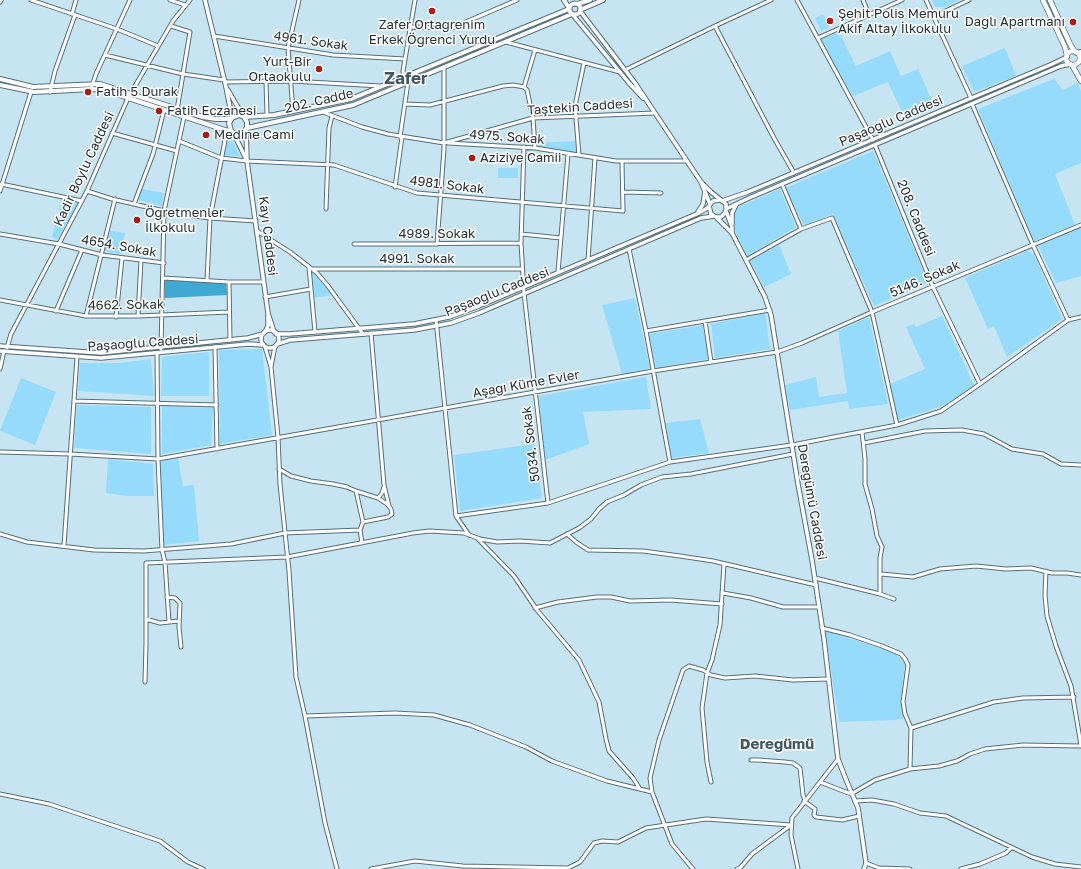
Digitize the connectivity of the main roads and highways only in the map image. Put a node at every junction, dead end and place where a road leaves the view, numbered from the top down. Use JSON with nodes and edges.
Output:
{"nodes":[{"id":1,"x":564,"y":0,"type":"edge"},
{"id":2,"x":572,"y":0,"type":"edge"},
{"id":3,"x":590,"y":0,"type":"edge"},
{"id":4,"x":602,"y":0,"type":"edge"},
{"id":5,"x":1043,"y":0,"type":"edge"},
{"id":6,"x":1050,"y":0,"type":"edge"},
{"id":7,"x":576,"y":4,"type":"junction"},
{"id":8,"x":569,"y":8,"type":"junction"},
{"id":9,"x":580,"y":10,"type":"junction"},
{"id":10,"x":573,"y":14,"type":"junction"},
{"id":11,"x":1078,"y":52,"type":"edge"},
{"id":12,"x":1067,"y":56,"type":"junction"},
{"id":13,"x":1080,"y":60,"type":"edge"},
{"id":14,"x":1071,"y":65,"type":"junction"},
{"id":15,"x":1081,"y":67,"type":"edge"},
{"id":16,"x":0,"y":79,"type":"edge"},
{"id":17,"x":1081,"y":81,"type":"edge"},
{"id":18,"x":0,"y":84,"type":"edge"},
{"id":19,"x":243,"y":117,"type":"junction"},
{"id":20,"x":231,"y":118,"type":"junction"},
{"id":21,"x":246,"y":129,"type":"junction"},
{"id":22,"x":230,"y":131,"type":"junction"}],
"edges":[{"from":1,"to":8,"type":"main road"},
{"from":2,"to":7,"type":"main road"},
{"from":3,"to":7,"type":"main road"},
{"from":4,"to":9,"type":"main road"},
{"from":5,"to":12,"type":"main road"},
{"from":6,"to":11,"type":"main road"},
{"from":7,"to":8,"type":"main road"},
{"from":7,"to":9,"type":"main road"},
{"from":8,"to":10,"type":"main road"},
{"from":8,"to":19,"type":"main road","name":"202. Cadde"},
{"from":9,"to":10,"type":"main road"},
{"from":10,"to":21,"type":"main road","name":"202. Cadde"},
{"from":11,"to":12,"type":"main road"},
{"from":11,"to":13,"type":"main road"},
{"from":12,"to":14,"type":"main road"},
{"from":13,"to":14,"type":"main road"},
{"from":13,"to":15,"type":"main road"},
{"from":14,"to":17,"type":"main road"},
{"from":16,"to":20,"type":"main road"},
{"from":18,"to":22,"type":"main road"},
{"from":19,"to":20,"type":"main road"},
{"from":19,"to":21,"type":"main road"},
{"from":20,"to":22,"type":"main road"},
{"from":21,"to":22,"type":"main road"}]}
